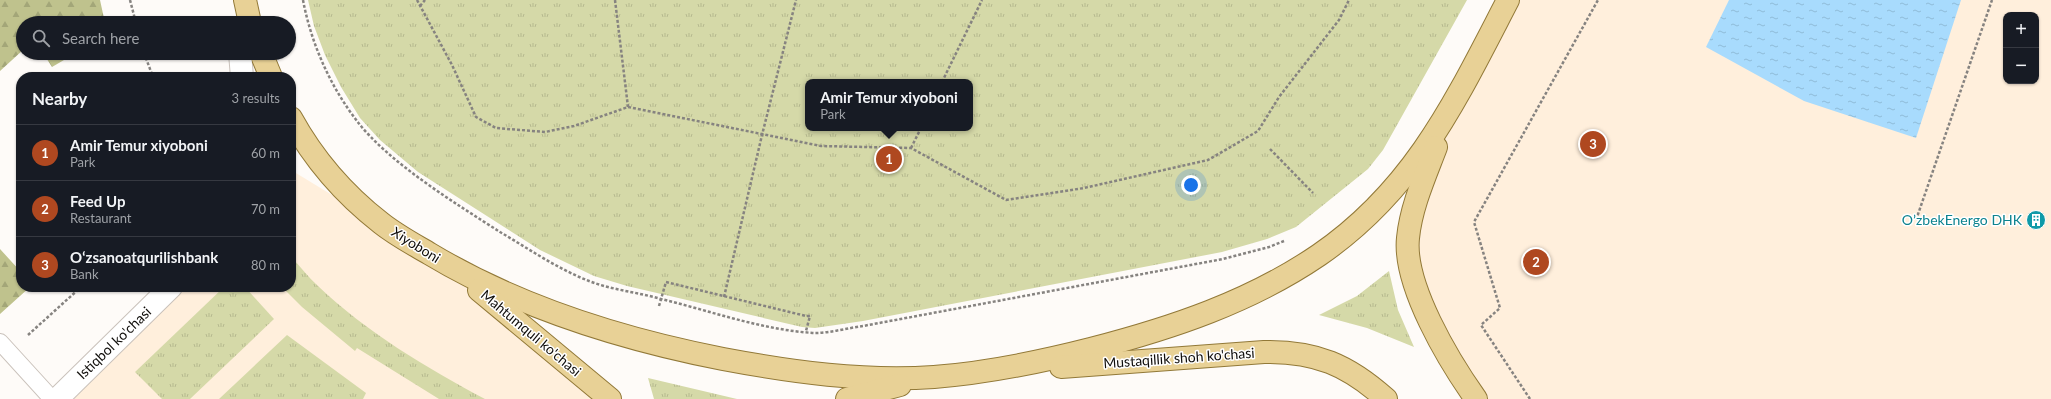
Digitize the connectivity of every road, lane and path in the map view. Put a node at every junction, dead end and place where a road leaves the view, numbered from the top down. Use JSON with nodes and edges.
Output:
{"nodes":[{"id":1,"x":130,"y":0,"type":"edge"},
{"id":2,"x":237,"y":0,"type":"edge"},
{"id":3,"x":245,"y":0,"type":"edge"},
{"id":4,"x":303,"y":0,"type":"edge"},
{"id":5,"x":416,"y":0,"type":"edge"},
{"id":6,"x":425,"y":0,"type":"edge"},
{"id":7,"x":614,"y":0,"type":"edge"},
{"id":8,"x":796,"y":0,"type":"edge"},
{"id":9,"x":982,"y":0,"type":"edge"},
{"id":10,"x":1349,"y":0,"type":"edge"},
{"id":11,"x":1598,"y":0,"type":"edge"},
{"id":12,"x":1992,"y":0,"type":"edge"},
{"id":13,"x":1506,"y":3,"type":"edge"},
{"id":14,"x":420,"y":6,"type":"junction"},
{"id":15,"x":134,"y":16,"type":"edge"},
{"id":16,"x":238,"y":16,"type":"edge"},
{"id":17,"x":248,"y":16,"type":"edge"},
{"id":18,"x":147,"y":60,"type":"edge"},
{"id":19,"x":241,"y":60,"type":"edge"},
{"id":20,"x":264,"y":60,"type":"edge"},
{"id":21,"x":151,"y":72,"type":"edge"},
{"id":22,"x":242,"y":72,"type":"edge"},
{"id":23,"x":269,"y":72,"type":"edge"},
{"id":24,"x":943,"y":79,"type":"edge"},
{"id":25,"x":628,"y":107,"type":"junction"},
{"id":26,"x":1452,"y":108,"type":"junction"},
{"id":27,"x":296,"y":127,"type":"edge"},
{"id":28,"x":920,"y":131,"type":"edge"},
{"id":29,"x":762,"y":135,"type":"junction"},
{"id":30,"x":911,"y":148,"type":"junction"},
{"id":31,"x":1270,"y":149,"type":"dead end"},
{"id":32,"x":1313,"y":193,"type":"dead end"},
{"id":33,"x":1916,"y":220,"type":"dead end"},
{"id":34,"x":1288,"y":239,"type":"dead end"},
{"id":35,"x":452,"y":268,"type":"junction"},
{"id":36,"x":75,"y":292,"type":"edge"},
{"id":37,"x":166,"y":292,"type":"edge"},
{"id":38,"x":724,"y":297,"type":"junction"},
{"id":39,"x":661,"y":299,"type":"junction"},
{"id":40,"x":659,"y":306,"type":"dead end"},
{"id":41,"x":806,"y":331,"type":"junction"},
{"id":42,"x":5,"y":347,"type":"edge"},
{"id":43,"x":960,"y":374,"type":"junction"},
{"id":44,"x":931,"y":377,"type":"junction"},
{"id":45,"x":52,"y":399,"type":"edge"},
{"id":46,"x":57,"y":399,"type":"edge"},
{"id":47,"x":610,"y":399,"type":"edge"},
{"id":48,"x":847,"y":399,"type":"edge"},
{"id":49,"x":1386,"y":399,"type":"edge"},
{"id":50,"x":1476,"y":399,"type":"edge"},
{"id":51,"x":1530,"y":399,"type":"edge"}],
"edges":[{"from":1,"to":15,"type":"path"},
{"from":2,"to":16,"type":"street"},
{"from":3,"to":17,"type":"main road"},
{"from":4,"to":39,"type":"path"},
{"from":5,"to":14,"type":"path"},
{"from":6,"to":14,"type":"path"},
{"from":7,"to":25,"type":"path"},
{"from":8,"to":29,"type":"path"},
{"from":9,"to":24,"type":"path"},
{"from":10,"to":30,"type":"path"},
{"from":11,"to":51,"type":"path"},
{"from":12,"to":33,"type":"path"},
{"from":13,"to":26,"type":"main road"},
{"from":14,"to":25,"type":"path"},
{"from":18,"to":21,"type":"path"},
{"from":19,"to":22,"type":"street"},
{"from":20,"to":23,"type":"main road"},
{"from":25,"to":29,"type":"path"},
{"from":26,"to":43,"type":"main road"},
{"from":26,"to":50,"type":"main road"},
{"from":27,"to":35,"type":"main road","name":"Xiyoboni"},
{"from":28,"to":30,"type":"path"},
{"from":29,"to":30,"type":"path"},
{"from":29,"to":38,"type":"path"},
{"from":31,"to":32,"type":"path"},
{"from":34,"to":41,"type":"path"},
{"from":35,"to":44,"type":"main road"},
{"from":35,"to":47,"type":"main road","name":"Mahtumquli ko'chasi"},
{"from":36,"to":42,"type":"path"},
{"from":37,"to":46,"type":"street","name":"Istiqbol ko'chasi"},
{"from":38,"to":39,"type":"path"},
{"from":38,"to":41,"type":"path"},
{"from":39,"to":40,"type":"path"},
{"from":39,"to":41,"type":"path"},
{"from":42,"to":45,"type":"lane"},
{"from":43,"to":44,"type":"main road"},
{"from":43,"to":49,"type":"main road","name":"Mustaqillik shoh ko'chasi"},
{"from":44,"to":48,"type":"main road"}]}
